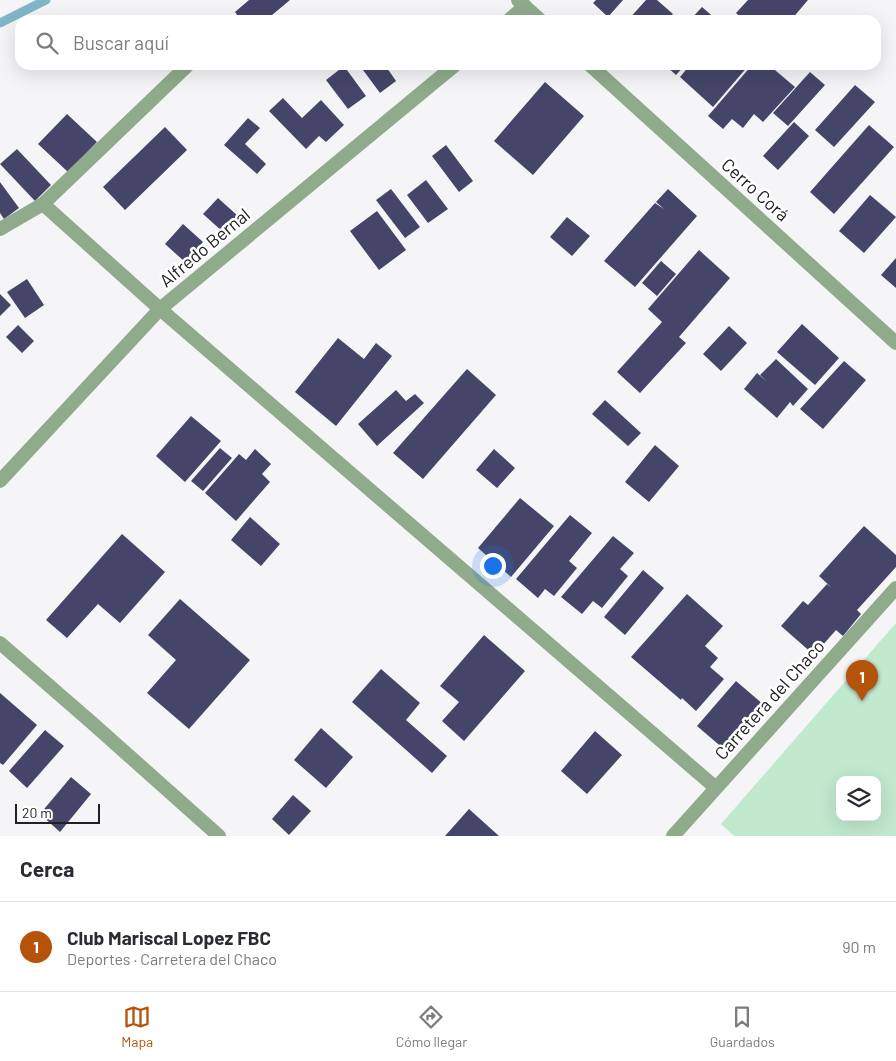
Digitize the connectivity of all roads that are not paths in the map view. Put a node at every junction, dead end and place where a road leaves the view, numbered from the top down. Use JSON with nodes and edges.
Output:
{"nodes":[{"id":1,"x":521,"y":3,"type":"edge"},
{"id":2,"x":513,"y":15,"type":"edge"},
{"id":3,"x":534,"y":15,"type":"edge"},
{"id":4,"x":183,"y":70,"type":"edge"},
{"id":5,"x":448,"y":70,"type":"edge"},
{"id":6,"x":596,"y":70,"type":"edge"},
{"id":7,"x":43,"y":204,"type":"junction"},
{"id":8,"x":0,"y":229,"type":"edge"},
{"id":9,"x":160,"y":309,"type":"junction"},
{"id":10,"x":896,"y":343,"type":"edge"},
{"id":11,"x":0,"y":481,"type":"edge"},
{"id":12,"x":896,"y":588,"type":"edge"},
{"id":13,"x":0,"y":643,"type":"edge"},
{"id":14,"x":716,"y":788,"type":"junction"},
{"id":15,"x":219,"y":836,"type":"edge"},
{"id":16,"x":673,"y":836,"type":"edge"}],
"edges":[{"from":1,"to":2,"type":"street"},
{"from":1,"to":3,"type":"street"},
{"from":4,"to":7,"type":"street"},
{"from":5,"to":9,"type":"street","name":"Alfredo Bernal"},
{"from":6,"to":10,"type":"street","name":"Cerro Corá"},
{"from":7,"to":8,"type":"street"},
{"from":7,"to":9,"type":"street"},
{"from":9,"to":11,"type":"street","name":"Alfredo Bernal"},
{"from":9,"to":14,"type":"street"},
{"from":12,"to":14,"type":"street","name":"Carretera del Chaco"},
{"from":13,"to":15,"type":"street"},
{"from":14,"to":16,"type":"street","name":"Carretera del Chaco"}]}
